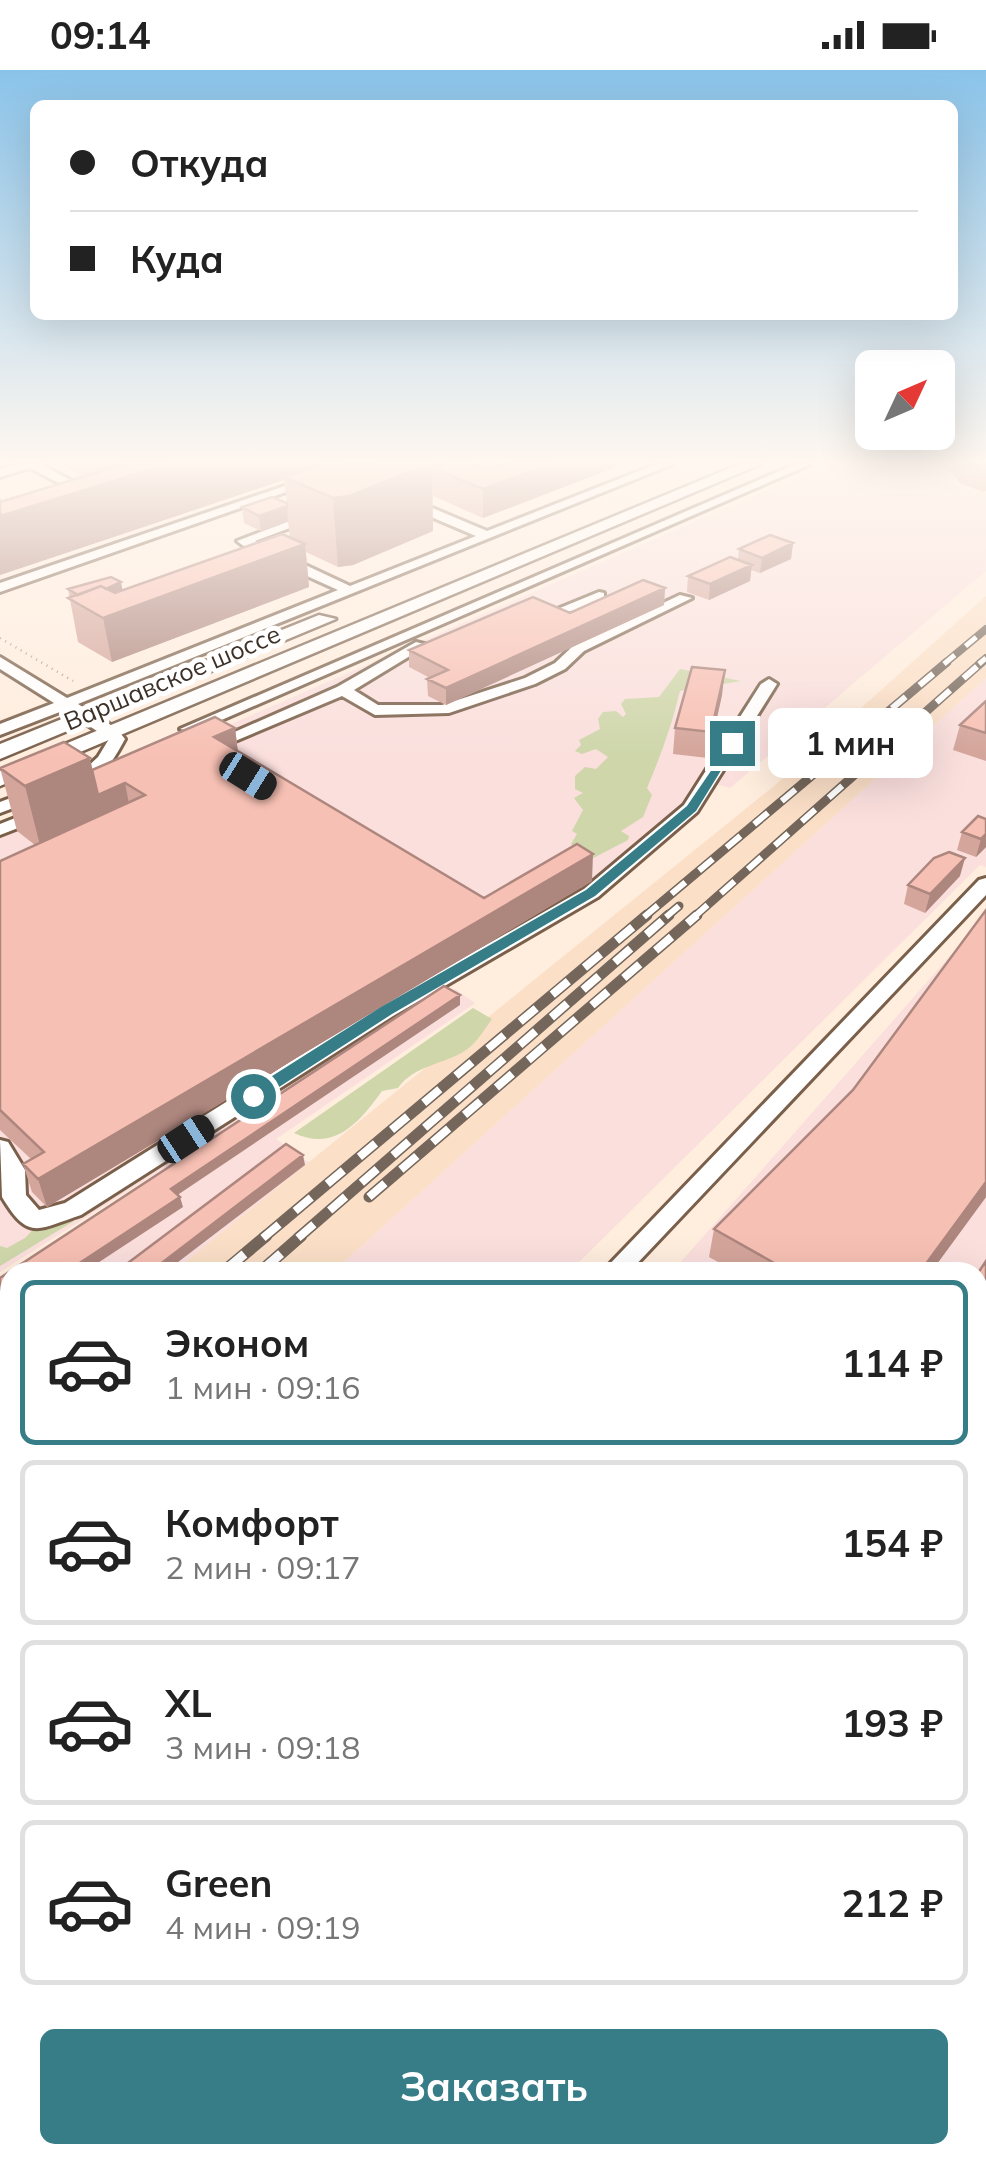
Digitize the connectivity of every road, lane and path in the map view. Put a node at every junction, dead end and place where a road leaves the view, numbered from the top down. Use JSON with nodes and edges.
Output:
{"nodes":[{"id":1,"x":76,"y":562,"type":"edge"},
{"id":2,"x":286,"y":562,"type":"edge"},
{"id":3,"x":425,"y":562,"type":"edge"},
{"id":4,"x":469,"y":562,"type":"edge"},
{"id":5,"x":518,"y":562,"type":"edge"},
{"id":6,"x":578,"y":562,"type":"edge"},
{"id":7,"x":0,"y":588,"type":"edge"},
{"id":8,"x":350,"y":592,"type":"junction"},
{"id":9,"x":600,"y":596,"type":"edge"},
{"id":10,"x":686,"y":598,"type":"dead end"},
{"id":11,"x":438,"y":622,"type":"junction"},
{"id":12,"x":456,"y":630,"type":"junction"},
{"id":13,"x":0,"y":638,"type":"edge"},
{"id":14,"x":0,"y":662,"type":"edge"},
{"id":15,"x":769,"y":684,"type":"dead end"},
{"id":16,"x":79,"y":685,"type":"dead end"},
{"id":17,"x":344,"y":690,"type":"junction"},
{"id":18,"x":68,"y":704,"type":"junction"},
{"id":19,"x":87,"y":717,"type":"junction"},
{"id":20,"x":0,"y":730,"type":"edge"},
{"id":21,"x":214,"y":731,"type":"junction"},
{"id":22,"x":111,"y":732,"type":"junction"},
{"id":23,"x":178,"y":744,"type":"edge"},
{"id":24,"x":0,"y":752,"type":"edge"},
{"id":25,"x":127,"y":755,"type":"edge"},
{"id":26,"x":231,"y":759,"type":"edge"},
{"id":27,"x":91,"y":771,"type":"junction"},
{"id":28,"x":73,"y":778,"type":"edge"},
{"id":29,"x":0,"y":779,"type":"edge"},
{"id":30,"x":55,"y":786,"type":"edge"},
{"id":31,"x":54,"y":807,"type":"edge"},
{"id":32,"x":0,"y":808,"type":"edge"},
{"id":33,"x":0,"y":830,"type":"edge"},
{"id":34,"x":986,"y":884,"type":"edge"},
{"id":35,"x":0,"y":1148,"type":"edge"},
{"id":36,"x":624,"y":1262,"type":"edge"}],
"edges":[{"from":1,"to":7,"type":"street"},
{"from":2,"to":8,"type":"street"},
{"from":3,"to":8,"type":"street"},
{"from":4,"to":19,"type":"main road","name":"Варшавское шоссе"},
{"from":5,"to":22,"type":"main road","name":"Варшавское шоссе"},
{"from":6,"to":11,"type":"street"},
{"from":8,"to":18,"type":"street"},
{"from":9,"to":12,"type":"street"},
{"from":10,"to":17,"type":"street"},
{"from":11,"to":12,"type":"street"},
{"from":11,"to":21,"type":"street"},
{"from":12,"to":17,"type":"street"},
{"from":13,"to":16,"type":"path"},
{"from":14,"to":18,"type":"street"},
{"from":15,"to":35,"type":"street"},
{"from":17,"to":21,"type":"street"},
{"from":18,"to":19,"type":"street"},
{"from":18,"to":20,"type":"street"},
{"from":19,"to":22,"type":"street"},
{"from":19,"to":24,"type":"main road","name":"Варшавское шоссе"},
{"from":21,"to":23,"type":"street"},
{"from":21,"to":26,"type":"street"},
{"from":22,"to":27,"type":"street"},
{"from":22,"to":29,"type":"main road","name":"Варшавское шоссе"},
{"from":25,"to":27,"type":"street"},
{"from":27,"to":28,"type":"street"},
{"from":30,"to":32,"type":"street"},
{"from":31,"to":33,"type":"street"},
{"from":34,"to":36,"type":"street"}]}
